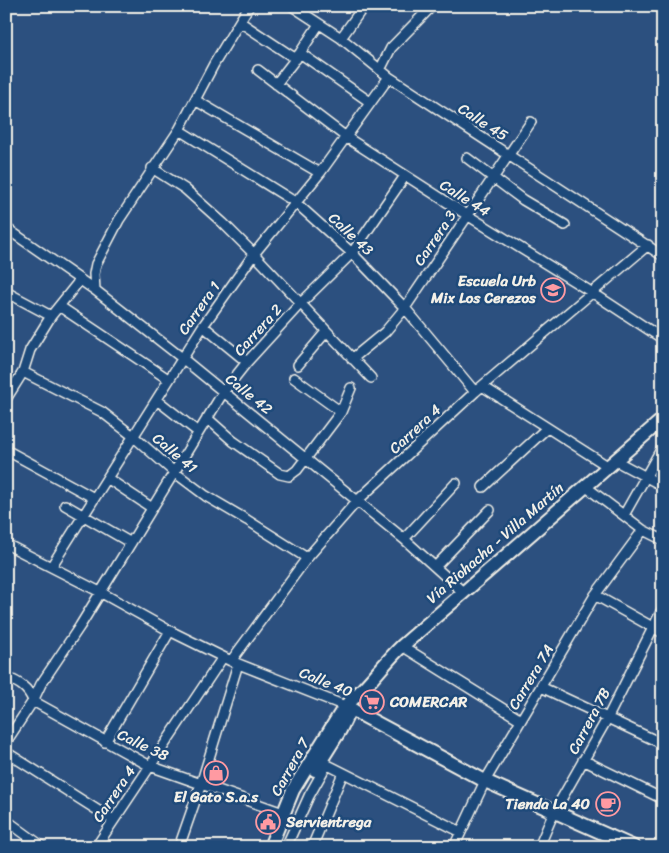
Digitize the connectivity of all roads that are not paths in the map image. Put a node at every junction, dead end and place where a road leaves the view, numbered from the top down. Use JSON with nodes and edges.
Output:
{"nodes":[{"id":1,"x":249,"y":6,"type":"edge"},
{"id":2,"x":292,"y":6,"type":"edge"},
{"id":3,"x":364,"y":6,"type":"edge"},
{"id":4,"x":432,"y":6,"type":"edge"},
{"id":5,"x":240,"y":22,"type":"junction"},
{"id":6,"x":319,"y":24,"type":"junction"},
{"id":7,"x":340,"y":38,"type":"junction"},
{"id":8,"x":298,"y":56,"type":"junction"},
{"id":9,"x":258,"y":70,"type":"dead end"},
{"id":10,"x":380,"y":70,"type":"junction"},
{"id":11,"x":389,"y":77,"type":"junction"},
{"id":12,"x":276,"y":84,"type":"junction"},
{"id":13,"x":195,"y":100,"type":"junction"},
{"id":14,"x":370,"y":102,"type":"junction"},
{"id":15,"x":531,"y":122,"type":"dead end"},
{"id":16,"x":179,"y":130,"type":"junction"},
{"id":17,"x":346,"y":138,"type":"junction"},
{"id":18,"x":508,"y":154,"type":"junction"},
{"id":19,"x":467,"y":158,"type":"dead end"},
{"id":20,"x":152,"y":168,"type":"junction"},
{"id":21,"x":320,"y":173,"type":"junction"},
{"id":22,"x":405,"y":176,"type":"junction"},
{"id":23,"x":493,"y":179,"type":"junction"},
{"id":24,"x":295,"y":202,"type":"junction"},
{"id":25,"x":466,"y":216,"type":"junction"},
{"id":26,"x":565,"y":225,"type":"dead end"},
{"id":27,"x":6,"y":228,"type":"edge"},
{"id":28,"x":648,"y":245,"type":"junction"},
{"id":29,"x":254,"y":254,"type":"junction"},
{"id":30,"x":352,"y":254,"type":"junction"},
{"id":31,"x":663,"y":256,"type":"edge"},
{"id":32,"x":80,"y":280,"type":"junction"},
{"id":33,"x":94,"y":290,"type":"junction"},
{"id":34,"x":6,"y":292,"type":"edge"},
{"id":35,"x":593,"y":293,"type":"junction"},
{"id":36,"x":300,"y":304,"type":"junction"},
{"id":37,"x":59,"y":306,"type":"junction"},
{"id":38,"x":405,"y":308,"type":"junction"},
{"id":39,"x":51,"y":316,"type":"junction"},
{"id":40,"x":203,"y":326,"type":"junction"},
{"id":41,"x":326,"y":332,"type":"junction"},
{"id":42,"x":663,"y":339,"type":"edge"},
{"id":43,"x":182,"y":358,"type":"junction"},
{"id":44,"x":352,"y":358,"type":"junction"},
{"id":45,"x":248,"y":362,"type":"junction"},
{"id":46,"x":298,"y":365,"type":"dead end"},
{"id":47,"x":24,"y":372,"type":"junction"},
{"id":48,"x":294,"y":378,"type":"dead end"},
{"id":49,"x":371,"y":378,"type":"dead end"},
{"id":50,"x":168,"y":379,"type":"junction"},
{"id":51,"x":351,"y":388,"type":"dead end"},
{"id":52,"x":479,"y":389,"type":"junction"},
{"id":53,"x":224,"y":391,"type":"junction"},
{"id":54,"x":6,"y":400,"type":"edge"},
{"id":55,"x":156,"y":400,"type":"junction"},
{"id":56,"x":341,"y":412,"type":"junction"},
{"id":57,"x":207,"y":418,"type":"junction"},
{"id":58,"x":663,"y":419,"type":"edge"},
{"id":59,"x":547,"y":428,"type":"junction"},
{"id":60,"x":198,"y":432,"type":"junction"},
{"id":61,"x":133,"y":436,"type":"junction"},
{"id":62,"x":663,"y":446,"type":"edge"},
{"id":63,"x":6,"y":450,"type":"edge"},
{"id":64,"x":305,"y":458,"type":"junction"},
{"id":65,"x":612,"y":464,"type":"junction"},
{"id":66,"x":174,"y":472,"type":"junction"},
{"id":67,"x":645,"y":477,"type":"junction"},
{"id":68,"x":107,"y":478,"type":"junction"},
{"id":69,"x":456,"y":483,"type":"dead end"},
{"id":70,"x":585,"y":486,"type":"junction"},
{"id":71,"x":663,"y":486,"type":"edge"},
{"id":72,"x":483,"y":488,"type":"dead end"},
{"id":73,"x":94,"y":498,"type":"junction"},
{"id":74,"x":357,"y":501,"type":"junction"},
{"id":75,"x":65,"y":505,"type":"dead end"},
{"id":76,"x":152,"y":508,"type":"junction"},
{"id":77,"x":490,"y":510,"type":"dead end"},
{"id":78,"x":624,"y":515,"type":"junction"},
{"id":79,"x":83,"y":516,"type":"junction"},
{"id":80,"x":643,"y":530,"type":"junction"},
{"id":81,"x":404,"y":539,"type":"junction"},
{"id":82,"x":663,"y":540,"type":"edge"},
{"id":83,"x":131,"y":543,"type":"junction"},
{"id":84,"x":6,"y":544,"type":"edge"},
{"id":85,"x":307,"y":558,"type":"junction"},
{"id":86,"x":436,"y":566,"type":"junction"},
{"id":87,"x":51,"y":567,"type":"junction"},
{"id":88,"x":100,"y":592,"type":"junction"},
{"id":89,"x":464,"y":592,"type":"junction"},
{"id":90,"x":595,"y":595,"type":"junction"},
{"id":91,"x":663,"y":608,"type":"edge"},
{"id":92,"x":652,"y":627,"type":"junction"},
{"id":93,"x":170,"y":631,"type":"junction"},
{"id":94,"x":663,"y":633,"type":"edge"},
{"id":95,"x":402,"y":646,"type":"junction"},
{"id":96,"x":230,"y":661,"type":"junction"},
{"id":97,"x":6,"y":677,"type":"edge"},
{"id":98,"x":541,"y":687,"type":"junction"},
{"id":99,"x":33,"y":701,"type":"junction"},
{"id":100,"x":350,"y":704,"type":"junction"},
{"id":101,"x":606,"y":718,"type":"junction"},
{"id":102,"x":521,"y":720,"type":"junction"},
{"id":103,"x":6,"y":742,"type":"edge"},
{"id":104,"x":106,"y":742,"type":"junction"},
{"id":105,"x":663,"y":744,"type":"edge"},
{"id":106,"x":6,"y":752,"type":"edge"},
{"id":107,"x":583,"y":760,"type":"junction"},
{"id":108,"x":320,"y":761,"type":"junction"},
{"id":109,"x":150,"y":766,"type":"junction"},
{"id":110,"x":344,"y":773,"type":"junction"},
{"id":111,"x":486,"y":781,"type":"junction"},
{"id":112,"x":201,"y":784,"type":"junction"},
{"id":113,"x":663,"y":799,"type":"edge"},
{"id":114,"x":554,"y":812,"type":"junction"},
{"id":115,"x":283,"y":813,"type":"junction"},
{"id":116,"x":6,"y":820,"type":"edge"},
{"id":117,"x":113,"y":820,"type":"junction"},
{"id":118,"x":461,"y":832,"type":"junction"},
{"id":119,"x":631,"y":846,"type":"edge"},
{"id":120,"x":43,"y":847,"type":"edge"},
{"id":121,"x":96,"y":847,"type":"edge"},
{"id":122,"x":179,"y":847,"type":"edge"},
{"id":123,"x":270,"y":847,"type":"edge"},
{"id":124,"x":278,"y":847,"type":"edge"},
{"id":125,"x":286,"y":847,"type":"edge"},
{"id":126,"x":312,"y":847,"type":"edge"},
{"id":127,"x":454,"y":847,"type":"edge"},
{"id":128,"x":538,"y":847,"type":"edge"}],
"edges":[{"from":1,"to":5,"type":"street"},
{"from":2,"to":6,"type":"street","name":"Calle 45"},
{"from":3,"to":7,"type":"street"},
{"from":4,"to":10,"type":"street"},
{"from":5,"to":8,"type":"street"},
{"from":5,"to":13,"type":"street"},
{"from":6,"to":7,"type":"street","name":"Calle 45"},
{"from":6,"to":8,"type":"street"},
{"from":7,"to":10,"type":"street","name":"Calle 45"},
{"from":8,"to":12,"type":"street"},
{"from":8,"to":14,"type":"street"},
{"from":9,"to":12,"type":"street","name":"Calle 44"},
{"from":10,"to":11,"type":"street","name":"Calle 45"},
{"from":11,"to":14,"type":"street","name":"Carrera 1"},
{"from":11,"to":18,"type":"street","name":"Calle 45"},
{"from":12,"to":17,"type":"street","name":"Calle 44"},
{"from":13,"to":16,"type":"street"},
{"from":13,"to":21,"type":"street"},
{"from":14,"to":17,"type":"street","name":"Carrera 1"},
{"from":15,"to":18,"type":"street","name":"Carrera 3"},
{"from":16,"to":20,"type":"street"},
{"from":16,"to":24,"type":"street","name":"Calle 43"},
{"from":17,"to":21,"type":"street","name":"Carrera 1"},
{"from":17,"to":22,"type":"street","name":"Calle 44"},
{"from":18,"to":23,"type":"street","name":"Carrera 3"},
{"from":18,"to":28,"type":"street","name":"Calle 45"},
{"from":19,"to":23,"type":"street"},
{"from":20,"to":29,"type":"street"},
{"from":20,"to":33,"type":"street"},
{"from":21,"to":24,"type":"street","name":"Carrera 1"},
{"from":22,"to":25,"type":"street","name":"Calle 44"},
{"from":22,"to":30,"type":"street","name":"Carrera 2"},
{"from":23,"to":25,"type":"street","name":"Carrera 3"},
{"from":23,"to":26,"type":"street"},
{"from":24,"to":29,"type":"street","name":"Carrera 1"},
{"from":24,"to":30,"type":"street","name":"Calle 43"},
{"from":25,"to":35,"type":"street","name":"Calle 44"},
{"from":25,"to":38,"type":"street","name":"Carrera 3"},
{"from":27,"to":32,"type":"street","name":"Calle 42"},
{"from":28,"to":31,"type":"street","name":"Calle 45"},
{"from":28,"to":35,"type":"street","name":"Carrera 4"},
{"from":29,"to":36,"type":"street"},
{"from":29,"to":40,"type":"street","name":"Carrera 1"},
{"from":30,"to":36,"type":"street","name":"Carrera 2"},
{"from":30,"to":38,"type":"street","name":"Calle 43"},
{"from":32,"to":33,"type":"street","name":"Calle 42"},
{"from":32,"to":37,"type":"street"},
{"from":33,"to":43,"type":"street","name":"Calle 42"},
{"from":34,"to":39,"type":"street"},
{"from":35,"to":42,"type":"street","name":"Calle 44"},
{"from":35,"to":52,"type":"street","name":"Carrera 4"},
{"from":36,"to":41,"type":"street"},
{"from":36,"to":45,"type":"street","name":"Carrera 2"},
{"from":37,"to":39,"type":"street"},
{"from":37,"to":50,"type":"street"},
{"from":38,"to":44,"type":"street","name":"Carrera 3"},
{"from":38,"to":52,"type":"street","name":"Calle 43"},
{"from":39,"to":47,"type":"street"},
{"from":40,"to":43,"type":"street","name":"Carrera 1"},
{"from":40,"to":45,"type":"street"},
{"from":41,"to":44,"type":"street"},
{"from":41,"to":46,"type":"street"},
{"from":43,"to":50,"type":"street","name":"Carrera 1"},
{"from":43,"to":53,"type":"street","name":"Calle 42"},
{"from":44,"to":49,"type":"street"},
{"from":45,"to":53,"type":"street","name":"Carrera 2"},
{"from":47,"to":54,"type":"street"},
{"from":47,"to":61,"type":"street","name":"Calle 41"},
{"from":48,"to":56,"type":"street"},
{"from":50,"to":55,"type":"street","name":"Carrera 1"},
{"from":51,"to":56,"type":"street"},
{"from":52,"to":59,"type":"street","name":"Calle 43"},
{"from":52,"to":74,"type":"street","name":"Carrera 4"},
{"from":53,"to":57,"type":"street","name":"Carrera 2"},
{"from":53,"to":64,"type":"street","name":"Calle 42"},
{"from":55,"to":60,"type":"street"},
{"from":55,"to":61,"type":"street","name":"Carrera 1"},
{"from":56,"to":64,"type":"street"},
{"from":57,"to":60,"type":"street","name":"Carrera 2"},
{"from":57,"to":64,"type":"street"},
{"from":58,"to":65,"type":"main road","name":"Vía Riohacha - Villa Martín"},
{"from":59,"to":65,"type":"street","name":"Calle 43"},
{"from":59,"to":72,"type":"street"},
{"from":60,"to":66,"type":"street","name":"Carrera 2"},
{"from":61,"to":66,"type":"street","name":"Calle 41"},
{"from":61,"to":68,"type":"street","name":"Carrera 1"},
{"from":62,"to":67,"type":"street"},
{"from":63,"to":73,"type":"street"},
{"from":64,"to":74,"type":"street","name":"Calle 42"},
{"from":65,"to":67,"type":"street","name":"Calle 43"},
{"from":65,"to":70,"type":"main road","name":"Vía Riohacha - Villa Martín"},
{"from":66,"to":76,"type":"street","name":"Carrera 2"},
{"from":66,"to":85,"type":"street","name":"Calle 41"},
{"from":67,"to":71,"type":"street","name":"Calle 43"},
{"from":67,"to":78,"type":"street"},
{"from":68,"to":73,"type":"street","name":"Carrera 1"},
{"from":68,"to":76,"type":"street"},
{"from":69,"to":81,"type":"street"},
{"from":70,"to":78,"type":"street"},
{"from":70,"to":89,"type":"main road","name":"Vía Riohacha - Villa Martín"},
{"from":73,"to":79,"type":"street","name":"Carrera 1"},
{"from":74,"to":81,"type":"street","name":"Calle 42"},
{"from":74,"to":85,"type":"street","name":"Carrera 4"},
{"from":75,"to":79,"type":"street"},
{"from":76,"to":83,"type":"street","name":"Carrera 2"},
{"from":77,"to":86,"type":"street"},
{"from":78,"to":80,"type":"street"},
{"from":79,"to":83,"type":"street"},
{"from":79,"to":87,"type":"street","name":"Carrera 1"},
{"from":80,"to":82,"type":"street"},
{"from":80,"to":90,"type":"street","name":"Carrera 7A"},
{"from":81,"to":86,"type":"street","name":"Calle 42"},
{"from":83,"to":88,"type":"street","name":"Carrera 2"},
{"from":84,"to":87,"type":"street","name":"Calle 40"},
{"from":85,"to":96,"type":"street","name":"Carrera 4"},
{"from":86,"to":89,"type":"street","name":"Calle 42"},
{"from":87,"to":88,"type":"street","name":"Calle 40"},
{"from":88,"to":93,"type":"street","name":"Calle 40"},
{"from":88,"to":99,"type":"street","name":"Carrera 2"},
{"from":89,"to":95,"type":"main road","name":"Vía Riohacha - Villa Martín"},
{"from":90,"to":92,"type":"street"},
{"from":90,"to":98,"type":"street","name":"Carrera 7A"},
{"from":91,"to":92,"type":"street","name":"Carrera 7B"},
{"from":92,"to":94,"type":"street"},
{"from":92,"to":101,"type":"street","name":"Carrera 7B"},
{"from":93,"to":96,"type":"street","name":"Calle 40"},
{"from":93,"to":104,"type":"street"},
{"from":95,"to":100,"type":"main road","name":"Vía Riohacha - Villa Martín"},
{"from":95,"to":102,"type":"street"},
{"from":96,"to":100,"type":"street","name":"Calle 40"},
{"from":96,"to":109,"type":"street","name":"Carrera 4"},
{"from":96,"to":112,"type":"street"},
{"from":97,"to":99,"type":"street","name":"Calle 38"},
{"from":98,"to":101,"type":"street"},
{"from":98,"to":102,"type":"street","name":"Carrera 7A"},
{"from":99,"to":103,"type":"street"},
{"from":99,"to":104,"type":"street","name":"Calle 38"},
{"from":100,"to":108,"type":"main road","name":"Carrera 7"},
{"from":100,"to":111,"type":"main road","name":"Calle 40"},
{"from":101,"to":105,"type":"street"},
{"from":101,"to":107,"type":"street","name":"Carrera 7B"},
{"from":102,"to":111,"type":"street","name":"Carrera 7A"},
{"from":104,"to":109,"type":"street","name":"Calle 38"},
{"from":106,"to":117,"type":"street"},
{"from":107,"to":113,"type":"street"},
{"from":107,"to":114,"type":"street","name":"Carrera 7B"},
{"from":108,"to":110,"type":"street"},
{"from":108,"to":115,"type":"main road","name":"Carrera 7"},
{"from":108,"to":124,"type":"main road","name":"Carrera 7"},
{"from":108,"to":125,"type":"street"},
{"from":109,"to":112,"type":"street","name":"Calle 38"},
{"from":109,"to":117,"type":"street","name":"Carrera 4"},
{"from":110,"to":118,"type":"street"},
{"from":110,"to":126,"type":"street"},
{"from":111,"to":114,"type":"main road","name":"Calle 40"},
{"from":111,"to":118,"type":"street","name":"Carrera 7A"},
{"from":112,"to":115,"type":"street","name":"Calle 38"},
{"from":112,"to":122,"type":"street"},
{"from":114,"to":119,"type":"main road","name":"Calle 40"},
{"from":114,"to":128,"type":"street","name":"Carrera 7B"},
{"from":115,"to":123,"type":"main road","name":"Carrera 7"},
{"from":116,"to":120,"type":"street"},
{"from":117,"to":121,"type":"street","name":"Carrera 4"},
{"from":118,"to":127,"type":"street","name":"Carrera 7A"}]}
